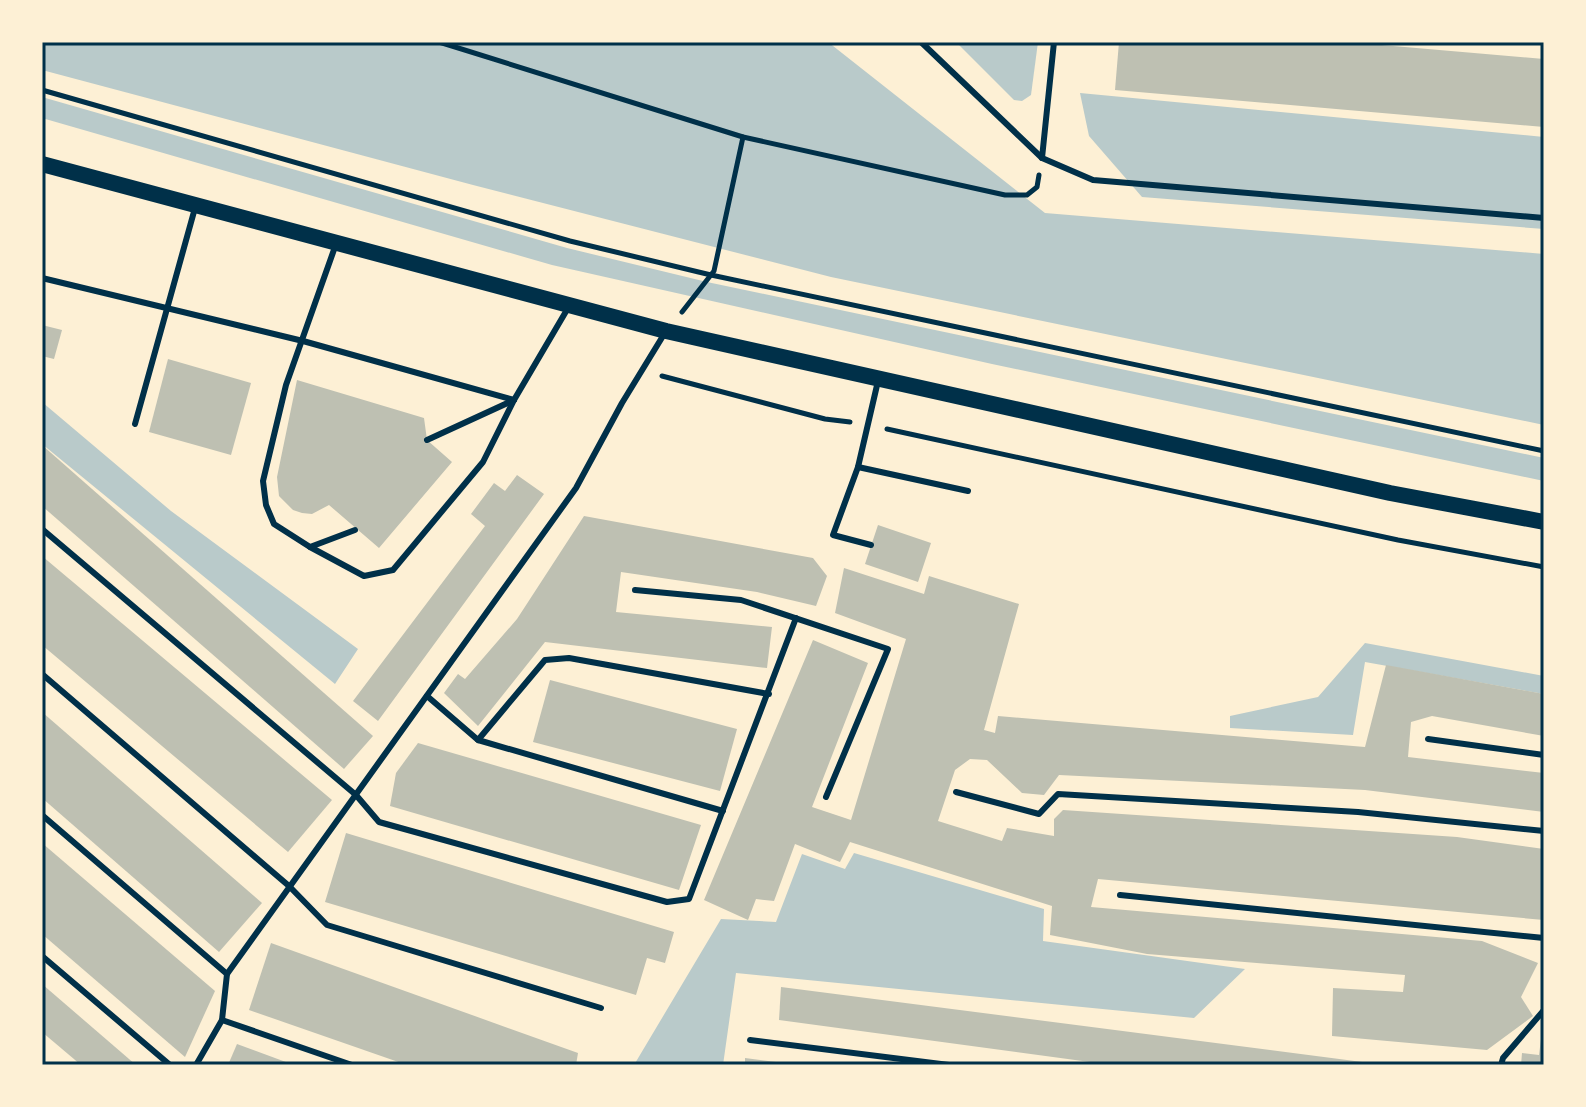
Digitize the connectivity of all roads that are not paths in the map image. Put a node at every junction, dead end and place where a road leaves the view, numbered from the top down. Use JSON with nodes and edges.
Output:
{"nodes":[{"id":1,"x":921,"y":42,"type":"edge"},
{"id":2,"x":1054,"y":42,"type":"edge"},
{"id":3,"x":1042,"y":158,"type":"junction"},
{"id":4,"x":42,"y":164,"type":"edge"},
{"id":5,"x":196,"y":205,"type":"junction"},
{"id":6,"x":1544,"y":218,"type":"edge"},
{"id":7,"x":337,"y":243,"type":"junction"},
{"id":8,"x":42,"y":278,"type":"edge"},
{"id":9,"x":570,"y":305,"type":"junction"},
{"id":10,"x":166,"y":307,"type":"junction"},
{"id":11,"x":666,"y":331,"type":"junction"},
{"id":12,"x":303,"y":341,"type":"junction"},
{"id":13,"x":878,"y":381,"type":"junction"},
{"id":14,"x":514,"y":400,"type":"junction"},
{"id":15,"x":135,"y":424,"type":"dead end"},
{"id":16,"x":427,"y":440,"type":"dead end"},
{"id":17,"x":858,"y":467,"type":"junction"},
{"id":18,"x":968,"y":491,"type":"dead end"},
{"id":19,"x":1544,"y":522,"type":"edge"},
{"id":20,"x":42,"y":529,"type":"edge"},
{"id":21,"x":355,"y":530,"type":"dead end"},
{"id":22,"x":871,"y":545,"type":"dead end"},
{"id":23,"x":310,"y":547,"type":"junction"},
{"id":24,"x":635,"y":590,"type":"dead end"},
{"id":25,"x":796,"y":618,"type":"junction"},
{"id":26,"x":42,"y":674,"type":"edge"},
{"id":27,"x":769,"y":694,"type":"junction"},
{"id":28,"x":427,"y":696,"type":"junction"},
{"id":29,"x":1428,"y":739,"type":"dead end"},
{"id":30,"x":478,"y":740,"type":"junction"},
{"id":31,"x":1544,"y":755,"type":"edge"},
{"id":32,"x":956,"y":792,"type":"dead end"},
{"id":33,"x":356,"y":795,"type":"junction"},
{"id":34,"x":826,"y":797,"type":"dead end"},
{"id":35,"x":723,"y":811,"type":"junction"},
{"id":36,"x":42,"y":815,"type":"edge"},
{"id":37,"x":1544,"y":831,"type":"edge"},
{"id":38,"x":289,"y":886,"type":"junction"},
{"id":39,"x":1120,"y":895,"type":"dead end"},
{"id":40,"x":1544,"y":938,"type":"edge"},
{"id":41,"x":42,"y":956,"type":"edge"},
{"id":42,"x":227,"y":974,"type":"junction"},
{"id":43,"x":601,"y":1008,"type":"dead end"},
{"id":44,"x":1544,"y":1010,"type":"edge"},
{"id":45,"x":222,"y":1020,"type":"junction"},
{"id":46,"x":750,"y":1040,"type":"dead end"},
{"id":47,"x":170,"y":1065,"type":"edge"},
{"id":48,"x":196,"y":1065,"type":"edge"},
{"id":49,"x":352,"y":1065,"type":"edge"},
{"id":50,"x":949,"y":1065,"type":"edge"},
{"id":51,"x":1501,"y":1065,"type":"edge"}],
"edges":[{"from":1,"to":3,"type":"lane"},
{"from":2,"to":3,"type":"lane"},
{"from":3,"to":6,"type":"lane"},
{"from":4,"to":5,"type":"main road"},
{"from":5,"to":7,"type":"main road"},
{"from":5,"to":10,"type":"lane"},
{"from":7,"to":9,"type":"main road"},
{"from":7,"to":12,"type":"lane"},
{"from":8,"to":10,"type":"lane"},
{"from":9,"to":11,"type":"main road"},
{"from":9,"to":14,"type":"lane"},
{"from":10,"to":12,"type":"lane"},
{"from":10,"to":15,"type":"lane"},
{"from":11,"to":13,"type":"main road"},
{"from":11,"to":28,"type":"lane"},
{"from":12,"to":14,"type":"lane"},
{"from":12,"to":23,"type":"lane"},
{"from":13,"to":17,"type":"lane"},
{"from":13,"to":19,"type":"main road"},
{"from":14,"to":16,"type":"lane"},
{"from":14,"to":23,"type":"lane"},
{"from":17,"to":18,"type":"lane"},
{"from":17,"to":22,"type":"lane"},
{"from":20,"to":33,"type":"lane"},
{"from":21,"to":23,"type":"lane"},
{"from":24,"to":25,"type":"lane"},
{"from":25,"to":27,"type":"lane"},
{"from":25,"to":34,"type":"lane"},
{"from":26,"to":38,"type":"lane"},
{"from":27,"to":30,"type":"lane"},
{"from":27,"to":35,"type":"lane"},
{"from":28,"to":30,"type":"lane"},
{"from":28,"to":33,"type":"lane"},
{"from":29,"to":31,"type":"lane"},
{"from":30,"to":35,"type":"lane"},
{"from":32,"to":37,"type":"lane"},
{"from":33,"to":35,"type":"lane"},
{"from":33,"to":38,"type":"lane"},
{"from":36,"to":42,"type":"lane"},
{"from":38,"to":42,"type":"lane"},
{"from":38,"to":43,"type":"lane"},
{"from":39,"to":40,"type":"lane"},
{"from":41,"to":47,"type":"lane"},
{"from":42,"to":45,"type":"lane"},
{"from":44,"to":51,"type":"lane"},
{"from":45,"to":48,"type":"lane"},
{"from":45,"to":49,"type":"lane"},
{"from":46,"to":50,"type":"lane"}]}
